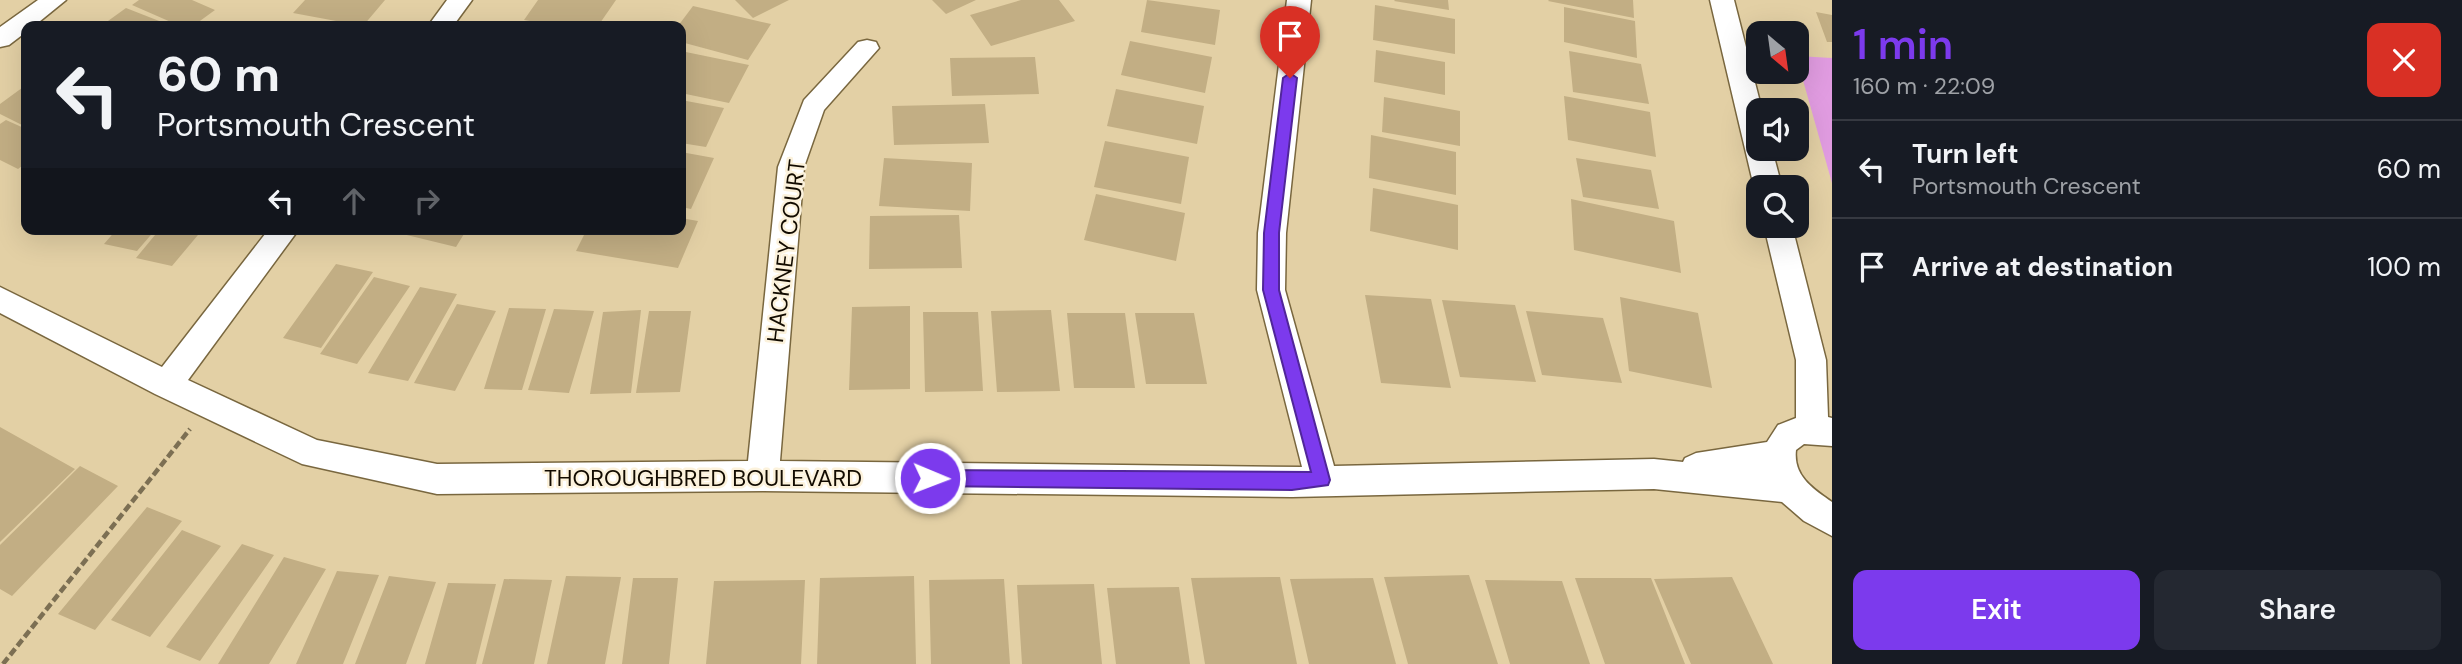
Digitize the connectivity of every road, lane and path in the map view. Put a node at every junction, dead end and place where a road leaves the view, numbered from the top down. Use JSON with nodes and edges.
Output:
{"nodes":[{"id":1,"x":54,"y":0,"type":"edge"},
{"id":2,"x":460,"y":0,"type":"edge"},
{"id":3,"x":1299,"y":0,"type":"edge"},
{"id":4,"x":1722,"y":0,"type":"edge"},
{"id":5,"x":25,"y":21,"type":"edge"},
{"id":6,"x":444,"y":21,"type":"edge"},
{"id":7,"x":21,"y":24,"type":"edge"},
{"id":8,"x":0,"y":39,"type":"edge"},
{"id":9,"x":867,"y":48,"type":"dead end"},
{"id":10,"x":1746,"y":98,"type":"edge"},
{"id":11,"x":280,"y":235,"type":"edge"},
{"id":12,"x":1781,"y":238,"type":"edge"},
{"id":13,"x":0,"y":299,"type":"edge"},
{"id":14,"x":1811,"y":360,"type":"junction"},
{"id":15,"x":166,"y":385,"type":"junction"},
{"id":16,"x":1832,"y":400,"type":"edge"},
{"id":17,"x":209,"y":406,"type":"junction"},
{"id":18,"x":1822,"y":431,"type":"edge"},
{"id":19,"x":1778,"y":454,"type":"junction"},
{"id":20,"x":1654,"y":474,"type":"junction"},
{"id":21,"x":763,"y":476,"type":"junction"},
{"id":22,"x":1322,"y":480,"type":"junction"},
{"id":23,"x":1790,"y":488,"type":"junction"},
{"id":24,"x":1832,"y":520,"type":"edge"},
{"id":25,"x":3,"y":664,"type":"edge"}],
"edges":[{"from":1,"to":5,"type":"street"},
{"from":2,"to":6,"type":"street"},
{"from":3,"to":22,"type":"street"},
{"from":4,"to":10,"type":"street"},
{"from":7,"to":8,"type":"street"},
{"from":9,"to":21,"type":"street","name":"HACKNEY COURT"},
{"from":11,"to":15,"type":"street"},
{"from":12,"to":14,"type":"street"},
{"from":13,"to":15,"type":"street","name":"THOROUGHBRED BOULEVARD"},
{"from":14,"to":16,"type":"street"},
{"from":14,"to":18,"type":"street"},
{"from":15,"to":17,"type":"street","name":"THOROUGHBRED BOULEVARD"},
{"from":17,"to":21,"type":"street","name":"THOROUGHBRED BOULEVARD"},
{"from":17,"to":25,"type":"path"},
{"from":18,"to":19,"type":"street"},
{"from":19,"to":20,"type":"street","name":"THOROUGHBRED BOULEVARD"},
{"from":19,"to":23,"type":"street"},
{"from":20,"to":22,"type":"street","name":"THOROUGHBRED BOULEVARD"},
{"from":20,"to":23,"type":"street","name":"THOROUGHBRED BOULEVARD"},
{"from":21,"to":22,"type":"street","name":"THOROUGHBRED BOULEVARD"},
{"from":23,"to":24,"type":"street"}]}
